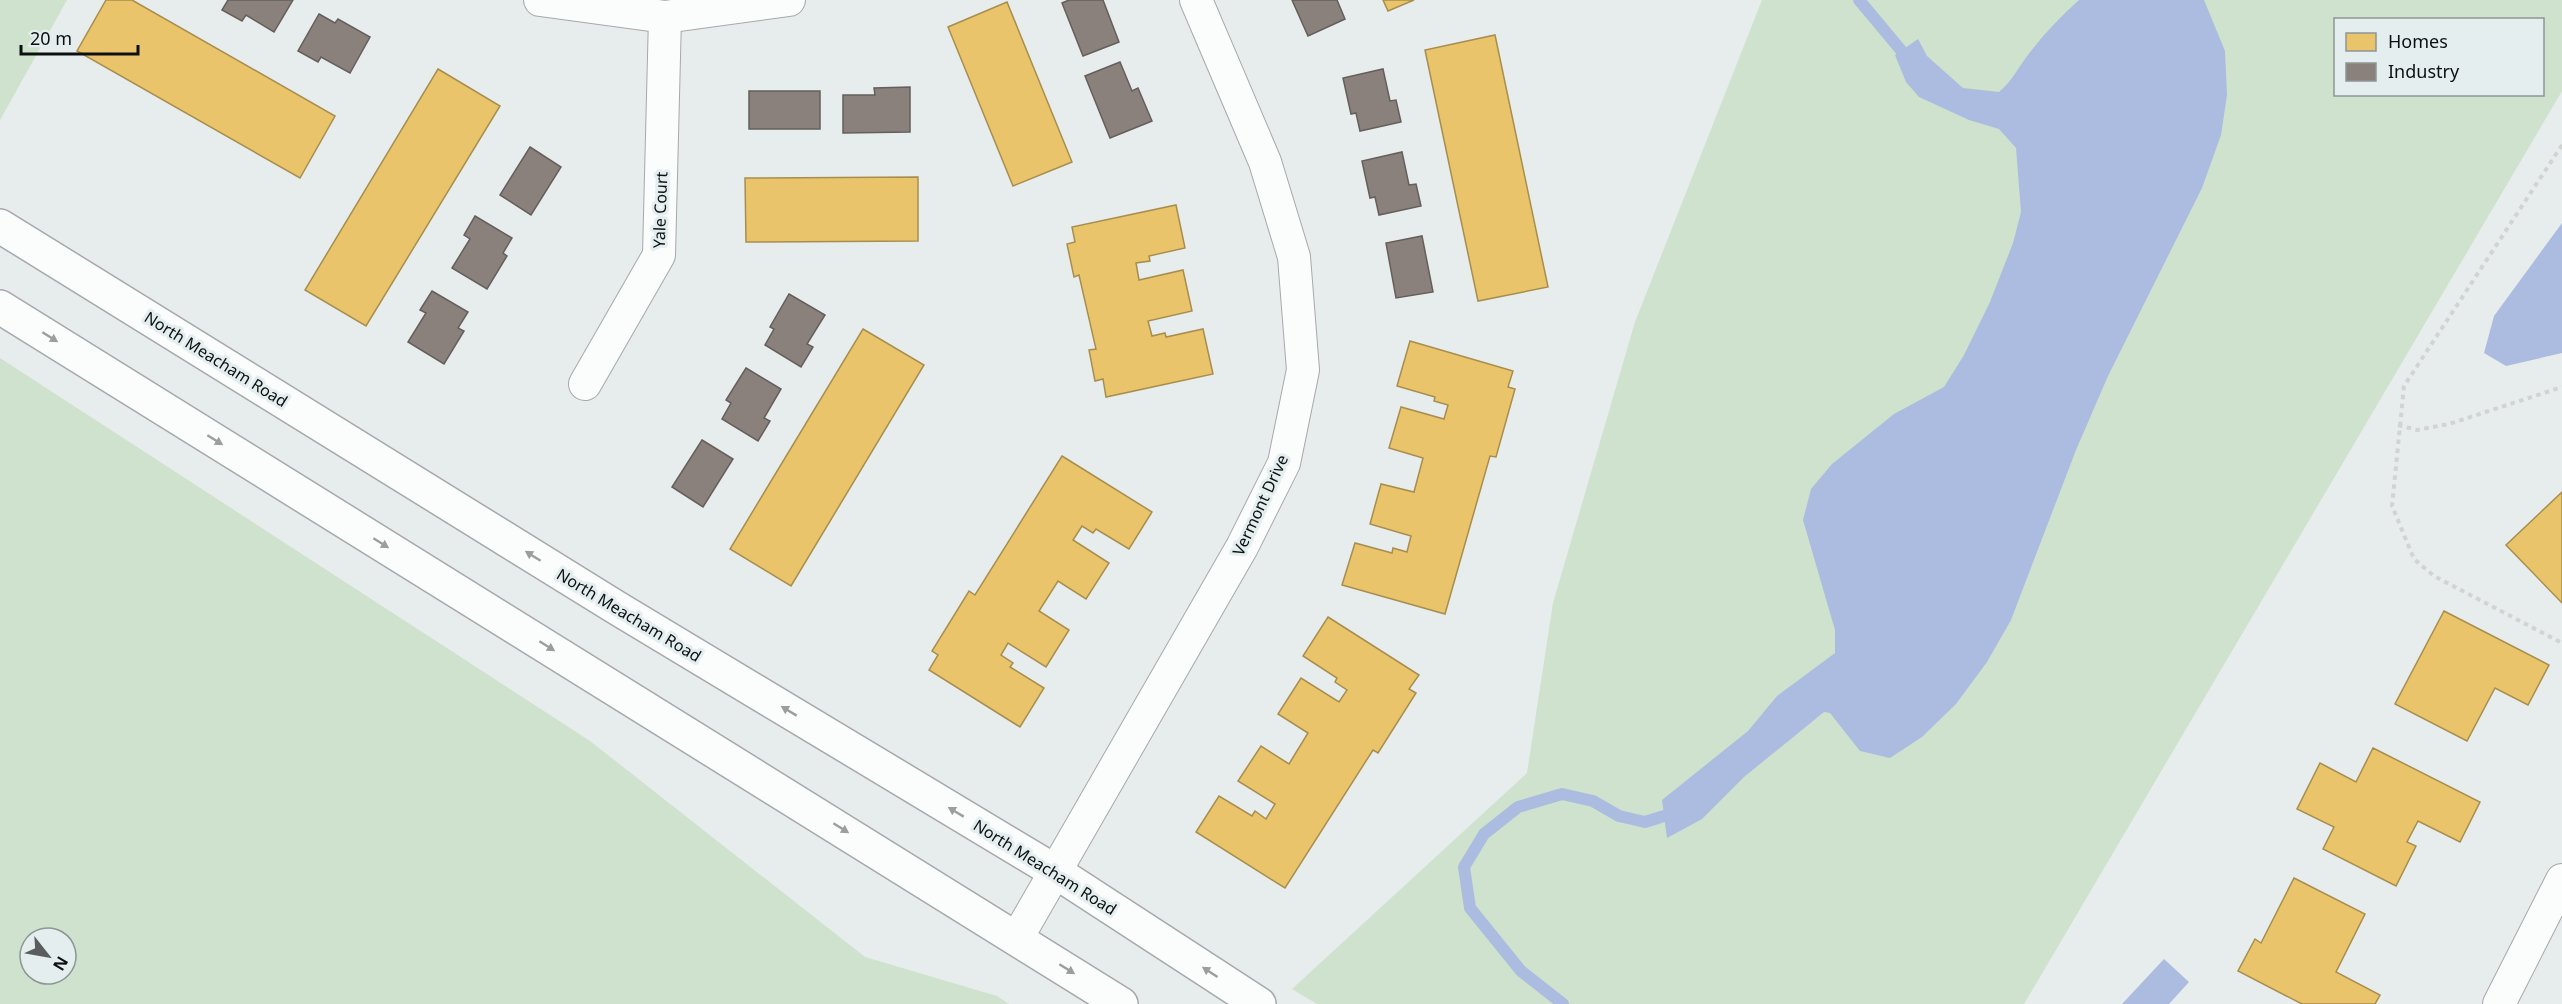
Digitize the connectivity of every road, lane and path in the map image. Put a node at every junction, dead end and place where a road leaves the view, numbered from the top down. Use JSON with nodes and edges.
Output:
{"nodes":[{"id":1,"x":540,"y":0,"type":"edge"},
{"id":2,"x":789,"y":0,"type":"edge"},
{"id":3,"x":1196,"y":0,"type":"edge"},
{"id":4,"x":665,"y":17,"type":"junction"},
{"id":5,"x":2562,"y":146,"type":"edge"},
{"id":6,"x":0,"y":226,"type":"edge"},
{"id":7,"x":0,"y":307,"type":"edge"},
{"id":8,"x":585,"y":384,"type":"dead end"},
{"id":9,"x":2562,"y":387,"type":"edge"},
{"id":10,"x":2398,"y":425,"type":"junction"},
{"id":11,"x":2562,"y":643,"type":"edge"},
{"id":12,"x":1056,"y":872,"type":"junction"},
{"id":13,"x":2562,"y":880,"type":"edge"},
{"id":14,"x":1017,"y":938,"type":"junction"},
{"id":15,"x":1121,"y":1004,"type":"edge"},
{"id":16,"x":1259,"y":1004,"type":"edge"},
{"id":17,"x":2499,"y":1004,"type":"edge"}],
"edges":[{"from":1,"to":4,"type":"street"},
{"from":2,"to":4,"type":"street"},
{"from":3,"to":12,"type":"street","name":"Vermont Drive"},
{"from":4,"to":8,"type":"street","name":"Yale Court"},
{"from":5,"to":10,"type":"path"},
{"from":12,"to":6,"type":"main road","name":"North Meacham Road","one_way":true},
{"from":7,"to":14,"type":"main road","one_way":true},
{"from":9,"to":10,"type":"path"},
{"from":10,"to":11,"type":"path"},
{"from":12,"to":14,"type":"street","name":"Vermont Drive"},
{"from":16,"to":12,"type":"main road","name":"North Meacham Road","one_way":true},
{"from":13,"to":17,"type":"street"},
{"from":14,"to":15,"type":"main road","one_way":true}]}
